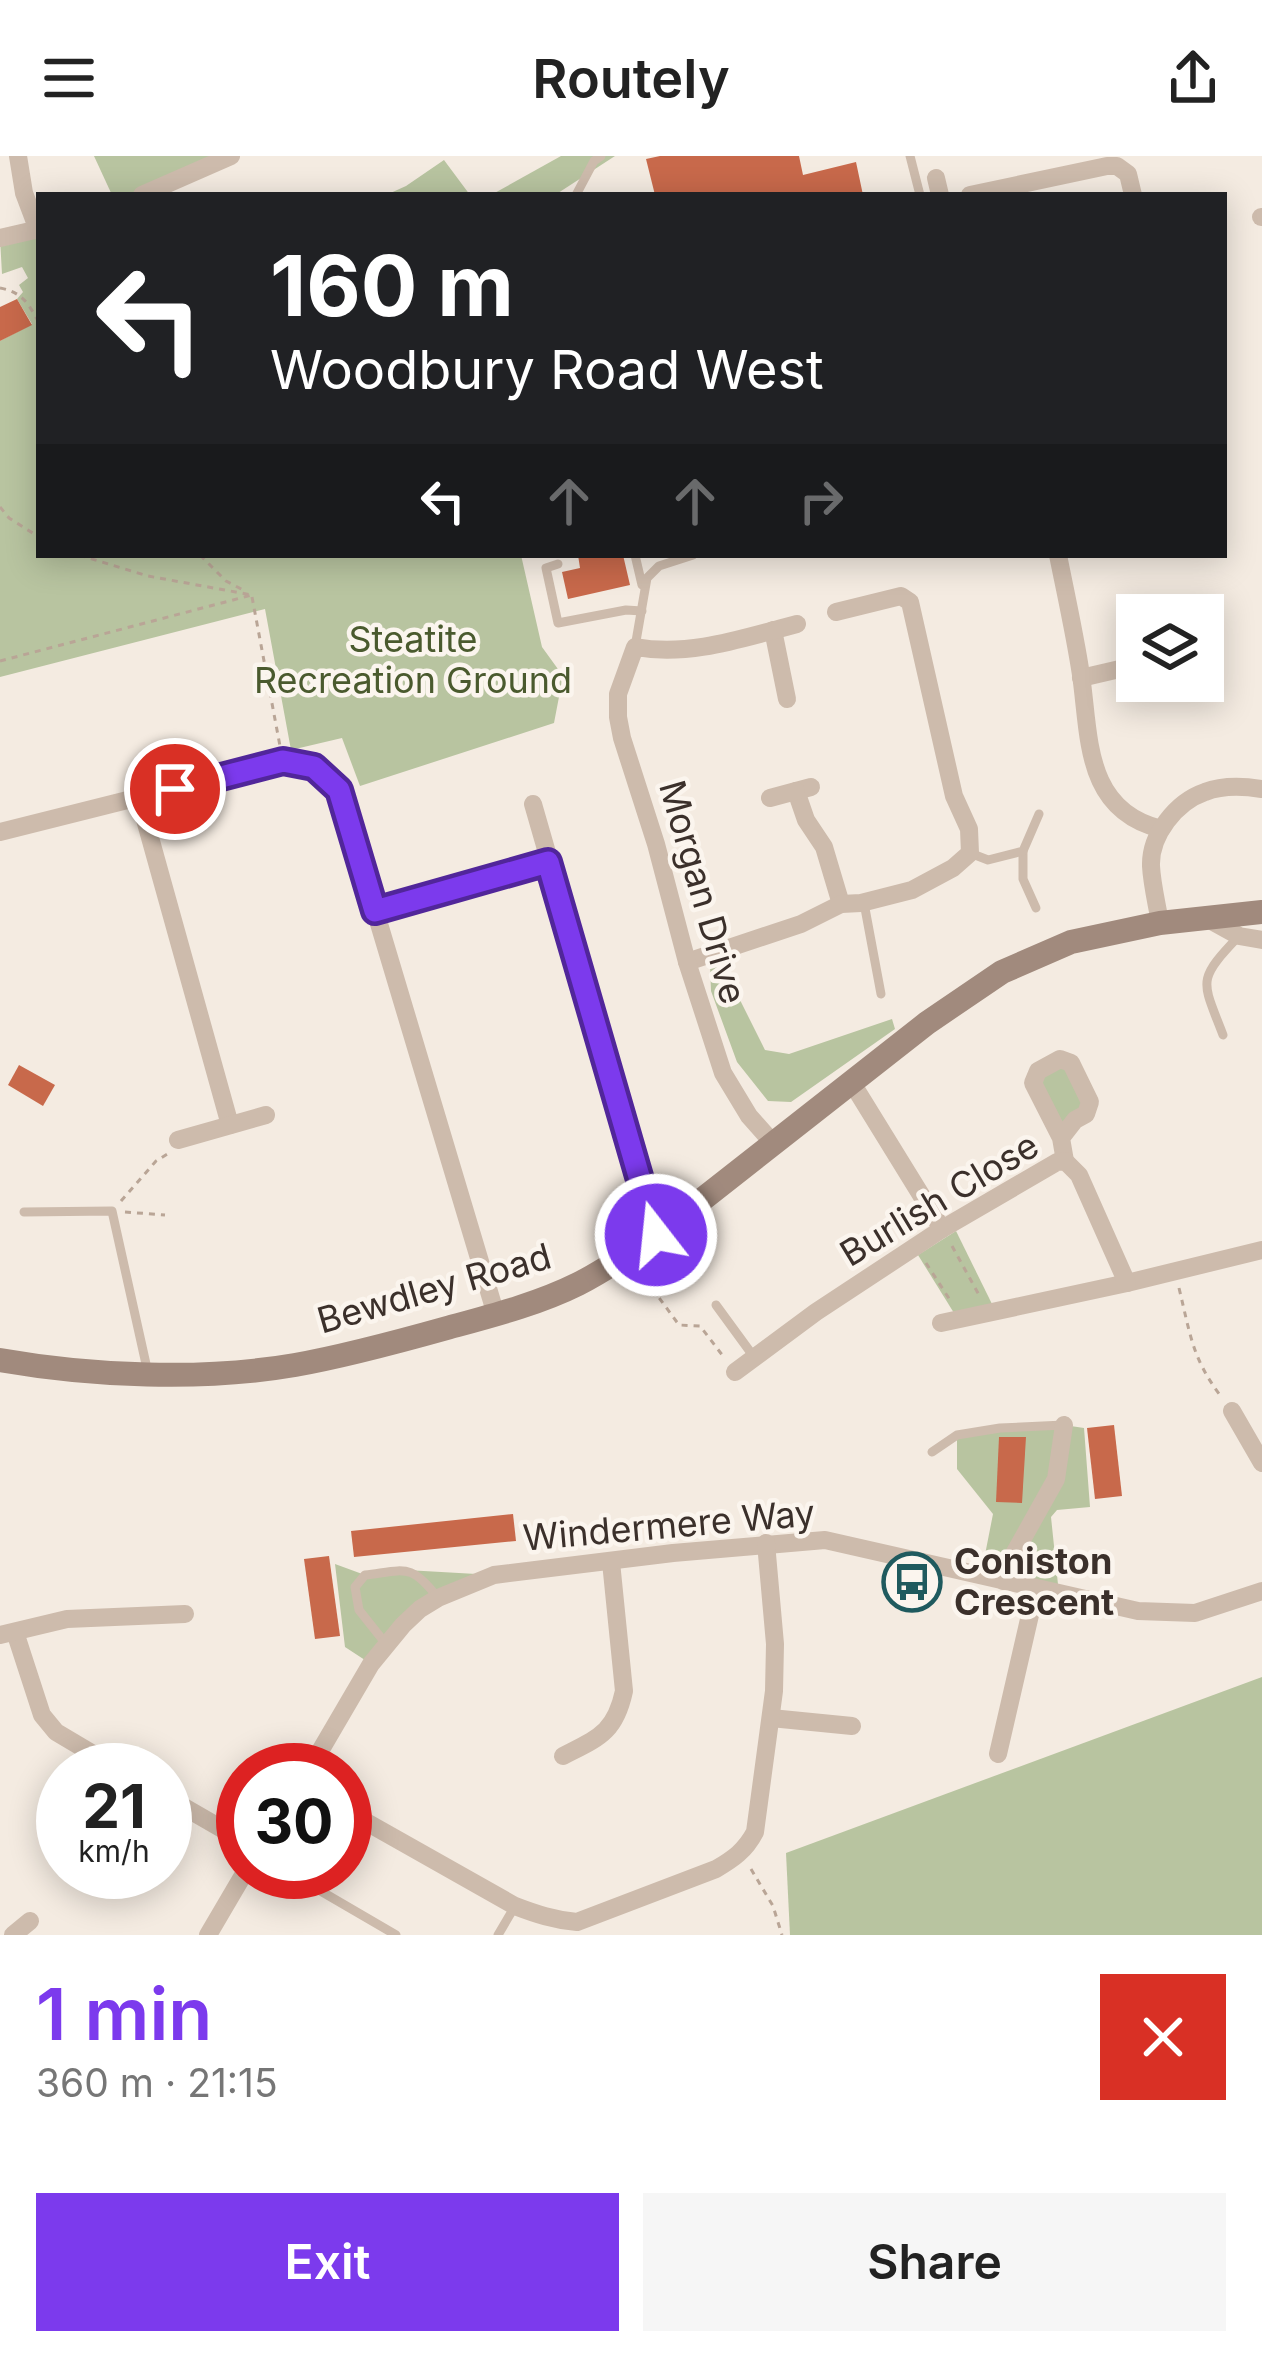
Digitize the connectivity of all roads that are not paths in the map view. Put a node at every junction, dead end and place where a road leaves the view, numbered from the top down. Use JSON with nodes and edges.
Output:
{"nodes":[{"id":1,"x":18,"y":156,"type":"edge"},
{"id":2,"x":231,"y":156,"type":"edge"},
{"id":3,"x":601,"y":156,"type":"edge"},
{"id":4,"x":910,"y":156,"type":"edge"},
{"id":5,"x":149,"y":192,"type":"edge"},
{"id":6,"x":578,"y":192,"type":"edge"},
{"id":7,"x":919,"y":192,"type":"edge"},
{"id":8,"x":985,"y":192,"type":"edge"},
{"id":9,"x":1132,"y":192,"type":"edge"},
{"id":10,"x":36,"y":224,"type":"edge"},
{"id":11,"x":36,"y":229,"type":"edge"},
{"id":12,"x":0,"y":238,"type":"edge"},
{"id":13,"x":636,"y":558,"type":"edge"},
{"id":14,"x":684,"y":558,"type":"edge"},
{"id":15,"x":1059,"y":558,"type":"edge"},
{"id":16,"x":558,"y":564,"type":"dead end"},
{"id":17,"x":644,"y":590,"type":"junction"},
{"id":18,"x":642,"y":610,"type":"junction"},
{"id":19,"x":836,"y":612,"type":"dead end"},
{"id":20,"x":797,"y":624,"type":"dead end"},
{"id":21,"x":773,"y":630,"type":"junction"},
{"id":22,"x":635,"y":646,"type":"junction"},
{"id":23,"x":1116,"y":669,"type":"edge"},
{"id":24,"x":1081,"y":678,"type":"junction"},
{"id":25,"x":787,"y":699,"type":"dead end"},
{"id":26,"x":1262,"y":789,"type":"edge"},
{"id":27,"x":139,"y":798,"type":"junction"},
{"id":28,"x":770,"y":798,"type":"dead end"},
{"id":29,"x":532,"y":804,"type":"dead end"},
{"id":30,"x":1039,"y":814,"type":"dead end"},
{"id":31,"x":1161,"y":829,"type":"junction"},
{"id":32,"x":0,"y":832,"type":"edge"},
{"id":33,"x":1023,"y":851,"type":"junction"},
{"id":34,"x":970,"y":853,"type":"junction"},
{"id":35,"x":548,"y":862,"type":"junction"},
{"id":36,"x":864,"y":903,"type":"junction"},
{"id":37,"x":842,"y":904,"type":"junction"},
{"id":38,"x":1036,"y":908,"type":"dead end"},
{"id":39,"x":375,"y":911,"type":"junction"},
{"id":40,"x":1262,"y":912,"type":"edge"},
{"id":41,"x":1210,"y":920,"type":"junction"},
{"id":42,"x":1160,"y":923,"type":"junction"},
{"id":43,"x":1239,"y":936,"type":"junction"},
{"id":44,"x":1262,"y":940,"type":"edge"},
{"id":45,"x":687,"y":962,"type":"junction"},
{"id":46,"x":881,"y":994,"type":"dead end"},
{"id":47,"x":1223,"y":1035,"type":"dead end"},
{"id":48,"x":852,"y":1083,"type":"junction"},
{"id":49,"x":266,"y":1115,"type":"dead end"},
{"id":50,"x":1051,"y":1118,"type":"junction"},
{"id":51,"x":1076,"y":1120,"type":"junction"},
{"id":52,"x":230,"y":1124,"type":"junction"},
{"id":53,"x":1061,"y":1138,"type":"junction"},
{"id":54,"x":178,"y":1140,"type":"road end"},
{"id":55,"x":773,"y":1143,"type":"junction"},
{"id":56,"x":1065,"y":1161,"type":"junction"},
{"id":57,"x":24,"y":1212,"type":"dead end"},
{"id":58,"x":942,"y":1228,"type":"junction"},
{"id":59,"x":656,"y":1235,"type":"junction"},
{"id":60,"x":1262,"y":1250,"type":"edge"},
{"id":61,"x":1126,"y":1283,"type":"junction"},
{"id":62,"x":716,"y":1305,"type":"dead end"},
{"id":63,"x":496,"y":1315,"type":"junction"},
{"id":64,"x":940,"y":1323,"type":"dead end"},
{"id":65,"x":754,"y":1358,"type":"junction"},
{"id":66,"x":0,"y":1360,"type":"edge"},
{"id":67,"x":735,"y":1372,"type":"road end"},
{"id":68,"x":148,"y":1373,"type":"junction"},
{"id":69,"x":1232,"y":1412,"type":"road end"},
{"id":70,"x":1064,"y":1425,"type":"joint"},
{"id":71,"x":932,"y":1452,"type":"dead end"},
{"id":72,"x":1262,"y":1463,"type":"edge"},
{"id":73,"x":766,"y":1543,"type":"junction"},
{"id":74,"x":610,"y":1562,"type":"junction"},
{"id":75,"x":1003,"y":1581,"type":"junction"},
{"id":76,"x":1036,"y":1589,"type":"junction"},
{"id":77,"x":1262,"y":1591,"type":"edge"},
{"id":78,"x":438,"y":1598,"type":"junction"},
{"id":79,"x":185,"y":1614,"type":"dead end"},
{"id":80,"x":8,"y":1634,"type":"edge"},
{"id":81,"x":386,"y":1644,"type":"junction"},
{"id":82,"x":771,"y":1718,"type":"junction"},
{"id":83,"x":852,"y":1726,"type":"dead end"},
{"id":84,"x":75,"y":1743,"type":"edge"},
{"id":85,"x":325,"y":1743,"type":"edge"},
{"id":86,"x":998,"y":1754,"type":"dead end"},
{"id":87,"x":563,"y":1756,"type":"dead end"},
{"id":88,"x":372,"y":1825,"type":"edge"},
{"id":89,"x":229,"y":1899,"type":"edge"},
{"id":90,"x":334,"y":1899,"type":"edge"},
{"id":91,"x":515,"y":1906,"type":"junction"},
{"id":92,"x":30,"y":1921,"type":"dead end"},
{"id":93,"x":373,"y":1922,"type":"junction"},
{"id":94,"x":575,"y":1930,"type":"edge"},
{"id":95,"x":13,"y":1935,"type":"edge"},
{"id":96,"x":208,"y":1935,"type":"edge"},
{"id":97,"x":365,"y":1935,"type":"edge"},
{"id":98,"x":396,"y":1935,"type":"edge"},
{"id":99,"x":498,"y":1935,"type":"edge"}],
"edges":[{"from":1,"to":10,"type":"street"},
{"from":2,"to":5,"type":"street"},
{"from":3,"to":6,"type":"lane"},
{"from":4,"to":7,"type":"lane"},
{"from":8,"to":9,"type":"street"},
{"from":11,"to":12,"type":"street"},
{"from":13,"to":17,"type":"lane"},
{"from":14,"to":17,"type":"lane"},
{"from":15,"to":24,"type":"street"},
{"from":16,"to":18,"type":"lane"},
{"from":17,"to":18,"type":"lane"},
{"from":18,"to":22,"type":"lane"},
{"from":19,"to":34,"type":"street"},
{"from":20,"to":21,"type":"street"},
{"from":21,"to":22,"type":"street"},
{"from":21,"to":25,"type":"street"},
{"from":22,"to":45,"type":"street","name":"Morgan Drive"},
{"from":23,"to":24,"type":"street"},
{"from":24,"to":31,"type":"street"},
{"from":26,"to":31,"type":"street"},
{"from":27,"to":32,"type":"street"},
{"from":27,"to":39,"type":"street"},
{"from":27,"to":52,"type":"street"},
{"from":28,"to":37,"type":"street"},
{"from":29,"to":35,"type":"street"},
{"from":30,"to":33,"type":"lane"},
{"from":31,"to":42,"type":"street"},
{"from":33,"to":34,"type":"lane"},
{"from":33,"to":38,"type":"lane"},
{"from":34,"to":36,"type":"street"},
{"from":35,"to":39,"type":"street"},
{"from":35,"to":59,"type":"street"},
{"from":36,"to":37,"type":"street"},
{"from":36,"to":46,"type":"lane"},
{"from":37,"to":45,"type":"street"},
{"from":39,"to":63,"type":"street"},
{"from":40,"to":41,"type":"main road","name":"Bewdley Road"},
{"from":41,"to":42,"type":"main road","name":"Bewdley Road"},
{"from":41,"to":43,"type":"street"},
{"from":42,"to":48,"type":"main road","name":"Bewdley Road"},
{"from":43,"to":44,"type":"street"},
{"from":43,"to":47,"type":"lane"},
{"from":45,"to":55,"type":"street","name":"Morgan Drive"},
{"from":48,"to":55,"type":"main road","name":"Bewdley Road"},
{"from":48,"to":58,"type":"street"},
{"from":49,"to":52,"type":"street"},
{"from":50,"to":51,"type":"street"},
{"from":50,"to":51,"type":"street"},
{"from":50,"to":53,"type":"street"},
{"from":51,"to":53,"type":"street"},
{"from":52,"to":54,"type":"street"},
{"from":53,"to":56,"type":"street"},
{"from":55,"to":59,"type":"main road","name":"Bewdley Road"},
{"from":56,"to":58,"type":"street","name":"Burlish Close"},
{"from":56,"to":61,"type":"street","name":"Burlish Close"},
{"from":57,"to":68,"type":"lane"},
{"from":58,"to":65,"type":"street","name":"Burlish Close"},
{"from":59,"to":63,"type":"main road","name":"Bewdley Road"},
{"from":60,"to":61,"type":"street"},
{"from":61,"to":64,"type":"street"},
{"from":62,"to":65,"type":"lane"},
{"from":63,"to":68,"type":"main road","name":"Bewdley Road"},
{"from":65,"to":67,"type":"street","name":"Burlish Close"},
{"from":66,"to":68,"type":"main road","name":"Bewdley Road"},
{"from":69,"to":72,"type":"street"},
{"from":70,"to":71,"type":"lane"},
{"from":70,"to":75,"type":"street"},
{"from":73,"to":74,"type":"street","name":"Windermere Way"},
{"from":73,"to":75,"type":"street","name":"Windermere Way"},
{"from":73,"to":82,"type":"street"},
{"from":74,"to":78,"type":"street","name":"Windermere Way"},
{"from":74,"to":87,"type":"street"},
{"from":75,"to":76,"type":"street","name":"Windermere Way"},
{"from":76,"to":77,"type":"street","name":"Windermere Way"},
{"from":76,"to":86,"type":"street"},
{"from":78,"to":81,"type":"street","name":"Windermere Way"},
{"from":78,"to":81,"type":"lane"},
{"from":79,"to":80,"type":"street"},
{"from":80,"to":84,"type":"street"},
{"from":81,"to":85,"type":"street","name":"Windermere Way"},
{"from":82,"to":83,"type":"street"},
{"from":82,"to":94,"type":"street"},
{"from":88,"to":91,"type":"street"},
{"from":89,"to":96,"type":"street"},
{"from":90,"to":93,"type":"lane"},
{"from":91,"to":94,"type":"street"},
{"from":91,"to":99,"type":"lane"},
{"from":92,"to":95,"type":"street"},
{"from":93,"to":97,"type":"lane"},
{"from":93,"to":98,"type":"lane"}]}
